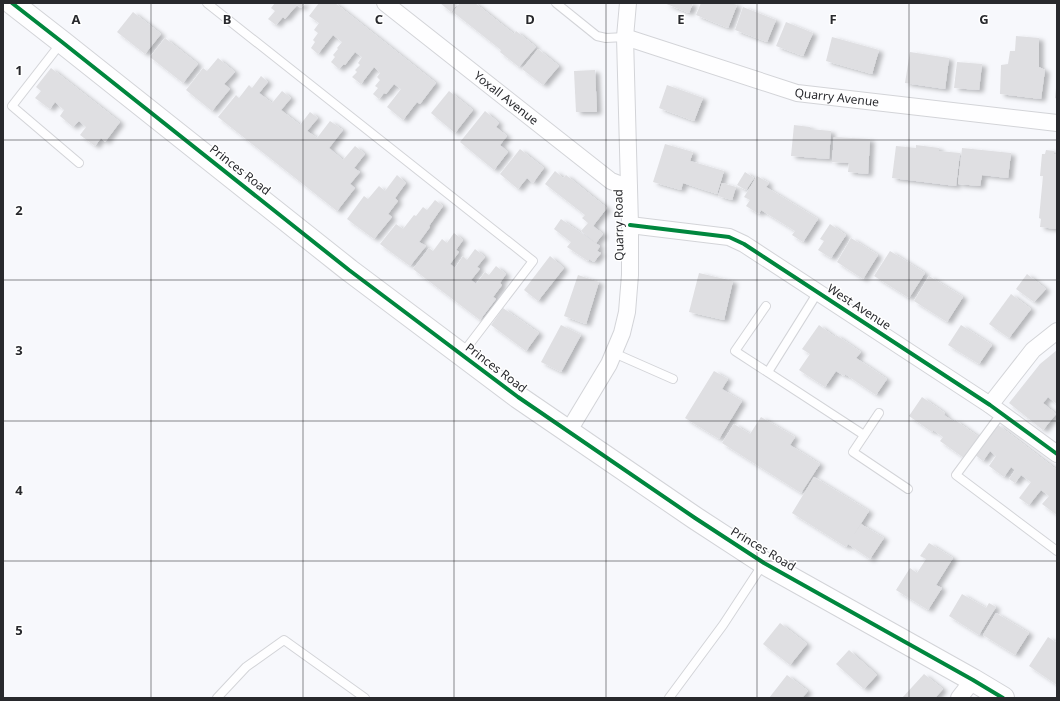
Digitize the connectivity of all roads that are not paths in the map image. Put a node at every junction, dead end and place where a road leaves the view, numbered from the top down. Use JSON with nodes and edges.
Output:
{"nodes":[{"id":1,"x":12,"y":3,"type":"edge"},
{"id":2,"x":207,"y":3,"type":"edge"},
{"id":3,"x":385,"y":3,"type":"edge"},
{"id":4,"x":556,"y":3,"type":"edge"},
{"id":5,"x":628,"y":3,"type":"edge"},
{"id":6,"x":624,"y":37,"type":"junction"},
{"id":7,"x":62,"y":42,"type":"junction"},
{"id":8,"x":1057,"y":123,"type":"edge"},
{"id":9,"x":78,"y":163,"type":"dead end"},
{"id":10,"x":629,"y":188,"type":"junction"},
{"id":11,"x":630,"y":225,"type":"junction"},
{"id":12,"x":818,"y":292,"type":"junction"},
{"id":13,"x":766,"y":306,"type":"dead end"},
{"id":14,"x":1057,"y":331,"type":"edge"},
{"id":15,"x":614,"y":353,"type":"junction"},
{"id":16,"x":462,"y":354,"type":"junction"},
{"id":17,"x":768,"y":372,"type":"junction"},
{"id":18,"x":673,"y":379,"type":"dead end"},
{"id":19,"x":995,"y":410,"type":"junction"},
{"id":20,"x":879,"y":412,"type":"dead end"},
{"id":21,"x":568,"y":432,"type":"junction"},
{"id":22,"x":864,"y":435,"type":"junction"},
{"id":23,"x":1056,"y":450,"type":"edge"},
{"id":24,"x":908,"y":489,"type":"dead end"},
{"id":25,"x":1057,"y":551,"type":"edge"},
{"id":26,"x":764,"y":563,"type":"junction"},
{"id":27,"x":973,"y":680,"type":"junction"},
{"id":28,"x":217,"y":698,"type":"edge"},
{"id":29,"x":365,"y":698,"type":"edge"},
{"id":30,"x":669,"y":698,"type":"edge"},
{"id":31,"x":959,"y":698,"type":"edge"},
{"id":32,"x":1003,"y":698,"type":"edge"}],
"edges":[{"from":1,"to":7,"type":"street","name":"Princes Road"},
{"from":2,"to":16,"type":"lane"},
{"from":3,"to":10,"type":"street","name":"Yoxall Avenue"},
{"from":4,"to":6,"type":"lane"},
{"from":5,"to":6,"type":"street","name":"Quarry Road"},
{"from":6,"to":8,"type":"street","name":"Quarry Avenue"},
{"from":6,"to":10,"type":"street","name":"Quarry Road"},
{"from":7,"to":9,"type":"lane"},
{"from":7,"to":16,"type":"street","name":"Princes Road"},
{"from":10,"to":11,"type":"street","name":"Quarry Road"},
{"from":11,"to":12,"type":"street","name":"West Avenue"},
{"from":11,"to":15,"type":"street","name":"Quarry Road"},
{"from":12,"to":17,"type":"lane"},
{"from":12,"to":19,"type":"street","name":"West Avenue"},
{"from":13,"to":17,"type":"lane"},
{"from":14,"to":19,"type":"street"},
{"from":15,"to":18,"type":"lane"},
{"from":15,"to":21,"type":"street","name":"Quarry Road"},
{"from":16,"to":21,"type":"street","name":"Princes Road"},
{"from":17,"to":22,"type":"lane"},
{"from":19,"to":23,"type":"street","name":"West Avenue"},
{"from":19,"to":25,"type":"lane"},
{"from":20,"to":22,"type":"lane"},
{"from":21,"to":26,"type":"street","name":"Princes Road"},
{"from":22,"to":24,"type":"lane"},
{"from":26,"to":27,"type":"street","name":"Princes Road"},
{"from":26,"to":30,"type":"lane"},
{"from":27,"to":31,"type":"street"},
{"from":27,"to":32,"type":"street","name":"Princes Road"},
{"from":28,"to":29,"type":"lane"}]}
